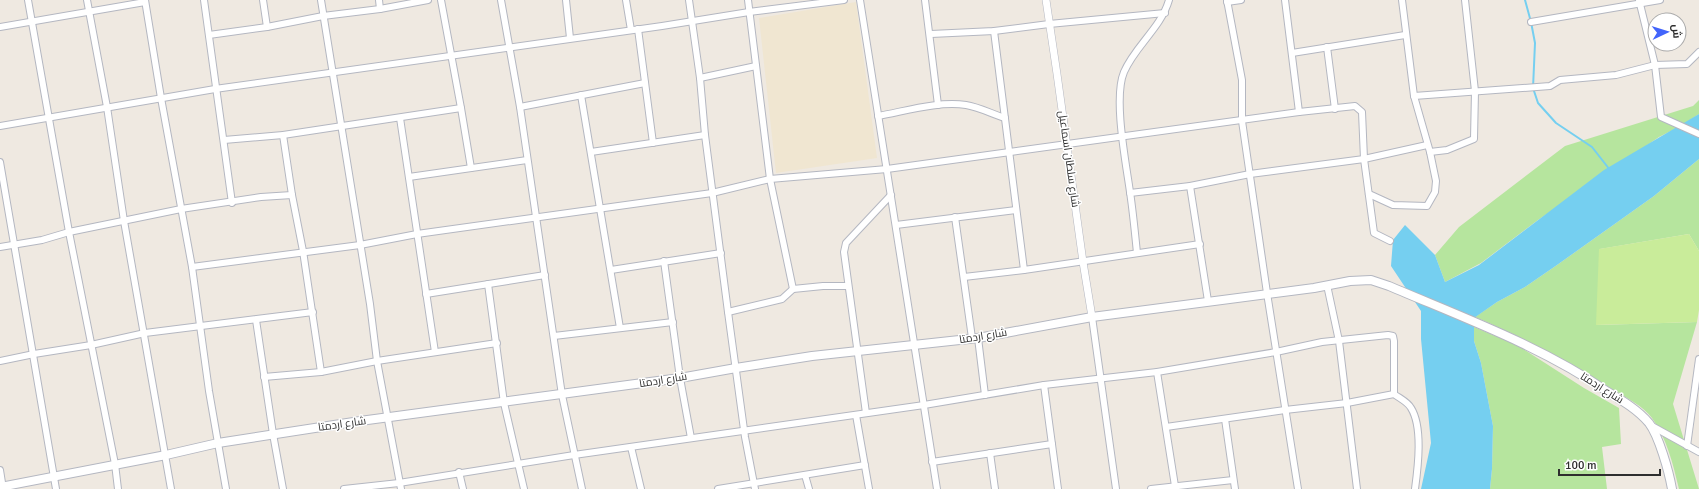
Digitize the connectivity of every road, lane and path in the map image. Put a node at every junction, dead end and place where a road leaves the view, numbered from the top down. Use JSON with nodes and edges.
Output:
{"nodes":[{"id":1,"x":28,"y":0,"type":"edge"},
{"id":2,"x":87,"y":0,"type":"edge"},
{"id":3,"x":204,"y":0,"type":"edge"},
{"id":4,"x":263,"y":0,"type":"edge"},
{"id":5,"x":321,"y":0,"type":"edge"},
{"id":6,"x":379,"y":0,"type":"edge"},
{"id":7,"x":428,"y":0,"type":"edge"},
{"id":8,"x":441,"y":0,"type":"edge"},
{"id":9,"x":501,"y":0,"type":"edge"},
{"id":10,"x":566,"y":0,"type":"edge"},
{"id":11,"x":626,"y":0,"type":"edge"},
{"id":12,"x":689,"y":0,"type":"edge"},
{"id":13,"x":748,"y":0,"type":"edge"},
{"id":14,"x":844,"y":0,"type":"edge"},
{"id":15,"x":860,"y":0,"type":"edge"},
{"id":16,"x":925,"y":0,"type":"edge"},
{"id":17,"x":1046,"y":0,"type":"edge"},
{"id":18,"x":1169,"y":0,"type":"edge"},
{"id":19,"x":1241,"y":0,"type":"edge"},
{"id":20,"x":1285,"y":0,"type":"edge"},
{"id":21,"x":1402,"y":0,"type":"edge"},
{"id":22,"x":1465,"y":0,"type":"edge"},
{"id":23,"x":1660,"y":0,"type":"edge"},
{"id":24,"x":145,"y":1,"type":"edge"},
{"id":25,"x":1227,"y":1,"type":"edge"},
{"id":26,"x":806,"y":2,"type":"edge"},
{"id":27,"x":1639,"y":2,"type":"edge"},
{"id":28,"x":380,"y":9,"type":"junction"},
{"id":29,"x":89,"y":12,"type":"junction"},
{"id":30,"x":749,"y":12,"type":"junction"},
{"id":31,"x":1165,"y":13,"type":"junction"},
{"id":32,"x":323,"y":16,"type":"junction"},
{"id":33,"x":692,"y":21,"type":"junction"},
{"id":34,"x":33,"y":22,"type":"junction"},
{"id":35,"x":1532,"y":22,"type":"dead end"},
{"id":36,"x":1049,"y":24,"type":"junction"},
{"id":37,"x":0,"y":27,"type":"edge"},
{"id":38,"x":267,"y":27,"type":"junction"},
{"id":39,"x":638,"y":29,"type":"junction"},
{"id":40,"x":630,"y":30,"type":"junction"},
{"id":41,"x":994,"y":31,"type":"junction"},
{"id":42,"x":931,"y":34,"type":"junction"},
{"id":43,"x":208,"y":35,"type":"junction"},
{"id":44,"x":1405,"y":35,"type":"junction"},
{"id":45,"x":570,"y":38,"type":"junction"},
{"id":46,"x":510,"y":47,"type":"junction"},
{"id":47,"x":1327,"y":47,"type":"junction"},
{"id":48,"x":1699,"y":52,"type":"edge"},
{"id":49,"x":1292,"y":53,"type":"junction"},
{"id":50,"x":452,"y":56,"type":"junction"},
{"id":51,"x":1655,"y":65,"type":"junction"},
{"id":52,"x":756,"y":66,"type":"junction"},
{"id":53,"x":332,"y":71,"type":"junction"},
{"id":54,"x":700,"y":78,"type":"junction"},
{"id":55,"x":646,"y":83,"type":"junction"},
{"id":56,"x":215,"y":88,"type":"junction"},
{"id":57,"x":1475,"y":90,"type":"junction"},
{"id":58,"x":581,"y":95,"type":"junction"},
{"id":59,"x":1414,"y":96,"type":"junction"},
{"id":60,"x":161,"y":98,"type":"junction"},
{"id":61,"x":938,"y":105,"type":"junction"},
{"id":62,"x":520,"y":106,"type":"junction"},
{"id":63,"x":107,"y":107,"type":"junction"},
{"id":64,"x":461,"y":108,"type":"junction"},
{"id":65,"x":1335,"y":109,"type":"junction"},
{"id":66,"x":1299,"y":112,"type":"junction"},
{"id":67,"x":50,"y":116,"type":"junction"},
{"id":68,"x":878,"y":116,"type":"junction"},
{"id":69,"x":400,"y":118,"type":"junction"},
{"id":70,"x":1005,"y":118,"type":"junction"},
{"id":71,"x":1242,"y":121,"type":"junction"},
{"id":72,"x":0,"y":126,"type":"edge"},
{"id":73,"x":340,"y":127,"type":"junction"},
{"id":74,"x":1699,"y":134,"type":"edge"},
{"id":75,"x":283,"y":135,"type":"junction"},
{"id":76,"x":706,"y":135,"type":"junction"},
{"id":77,"x":1122,"y":138,"type":"junction"},
{"id":78,"x":224,"y":140,"type":"junction"},
{"id":79,"x":653,"y":143,"type":"junction"},
{"id":80,"x":1067,"y":144,"type":"junction"},
{"id":81,"x":1429,"y":149,"type":"junction"},
{"id":82,"x":591,"y":152,"type":"junction"},
{"id":83,"x":1009,"y":152,"type":"junction"},
{"id":84,"x":1364,"y":159,"type":"junction"},
{"id":85,"x":527,"y":160,"type":"junction"},
{"id":86,"x":0,"y":162,"type":"edge"},
{"id":87,"x":471,"y":168,"type":"junction"},
{"id":88,"x":887,"y":169,"type":"junction"},
{"id":89,"x":1250,"y":174,"type":"junction"},
{"id":90,"x":409,"y":177,"type":"junction"},
{"id":91,"x":770,"y":179,"type":"junction"},
{"id":92,"x":1190,"y":186,"type":"junction"},
{"id":93,"x":712,"y":193,"type":"junction"},
{"id":94,"x":1130,"y":193,"type":"junction"},
{"id":95,"x":1369,"y":194,"type":"junction"},
{"id":96,"x":292,"y":195,"type":"junction"},
{"id":97,"x":891,"y":195,"type":"junction"},
{"id":98,"x":232,"y":203,"type":"junction"},
{"id":99,"x":600,"y":208,"type":"junction"},
{"id":100,"x":182,"y":210,"type":"junction"},
{"id":101,"x":1016,"y":210,"type":"junction"},
{"id":102,"x":536,"y":217,"type":"junction"},
{"id":103,"x":955,"y":217,"type":"junction"},
{"id":104,"x":124,"y":221,"type":"junction"},
{"id":105,"x":896,"y":225,"type":"junction"},
{"id":106,"x":69,"y":232,"type":"junction"},
{"id":107,"x":417,"y":234,"type":"junction"},
{"id":108,"x":1390,"y":241,"type":"dead end"},
{"id":109,"x":1200,"y":244,"type":"junction"},
{"id":110,"x":13,"y":245,"type":"junction"},
{"id":111,"x":360,"y":245,"type":"junction"},
{"id":112,"x":0,"y":247,"type":"edge"},
{"id":113,"x":303,"y":251,"type":"junction"},
{"id":114,"x":721,"y":253,"type":"junction"},
{"id":115,"x":1137,"y":253,"type":"junction"},
{"id":116,"x":664,"y":261,"type":"junction"},
{"id":117,"x":1083,"y":262,"type":"junction"},
{"id":118,"x":192,"y":267,"type":"junction"},
{"id":119,"x":611,"y":270,"type":"junction"},
{"id":120,"x":1024,"y":270,"type":"junction"},
{"id":121,"x":545,"y":275,"type":"junction"},
{"id":122,"x":964,"y":277,"type":"junction"},
{"id":123,"x":488,"y":284,"type":"junction"},
{"id":124,"x":1327,"y":285,"type":"junction"},
{"id":125,"x":848,"y":286,"type":"junction"},
{"id":126,"x":793,"y":289,"type":"junction"},
{"id":127,"x":1267,"y":293,"type":"junction"},
{"id":128,"x":426,"y":294,"type":"junction"},
{"id":129,"x":1208,"y":301,"type":"junction"},
{"id":130,"x":313,"y":312,"type":"junction"},
{"id":131,"x":728,"y":312,"type":"junction"},
{"id":132,"x":1092,"y":317,"type":"junction"},
{"id":133,"x":256,"y":320,"type":"junction"},
{"id":134,"x":672,"y":322,"type":"junction"},
{"id":135,"x":200,"y":327,"type":"junction"},
{"id":136,"x":620,"y":328,"type":"junction"},
{"id":137,"x":145,"y":334,"type":"junction"},
{"id":138,"x":554,"y":336,"type":"junction"},
{"id":139,"x":975,"y":338,"type":"junction"},
{"id":140,"x":1339,"y":341,"type":"junction"},
{"id":141,"x":497,"y":343,"type":"junction"},
{"id":142,"x":91,"y":345,"type":"junction"},
{"id":143,"x":914,"y":345,"type":"junction"},
{"id":144,"x":857,"y":351,"type":"junction"},
{"id":145,"x":435,"y":352,"type":"junction"},
{"id":146,"x":1276,"y":352,"type":"junction"},
{"id":147,"x":34,"y":354,"type":"junction"},
{"id":148,"x":1699,"y":359,"type":"edge"},
{"id":149,"x":0,"y":361,"type":"edge"},
{"id":150,"x":378,"y":361,"type":"junction"},
{"id":151,"x":736,"y":368,"type":"junction"},
{"id":152,"x":321,"y":372,"type":"junction"},
{"id":153,"x":1157,"y":372,"type":"junction"},
{"id":154,"x":264,"y":377,"type":"junction"},
{"id":155,"x":680,"y":378,"type":"junction"},
{"id":156,"x":1102,"y":379,"type":"junction"},
{"id":157,"x":1044,"y":385,"type":"junction"},
{"id":158,"x":1394,"y":394,"type":"junction"},
{"id":159,"x":562,"y":395,"type":"junction"},
{"id":160,"x":985,"y":395,"type":"junction"},
{"id":161,"x":504,"y":403,"type":"junction"},
{"id":162,"x":1347,"y":403,"type":"junction"},
{"id":163,"x":924,"y":405,"type":"junction"},
{"id":164,"x":1285,"y":410,"type":"junction"},
{"id":165,"x":866,"y":413,"type":"junction"},
{"id":166,"x":856,"y":415,"type":"junction"},
{"id":167,"x":389,"y":418,"type":"junction"},
{"id":168,"x":1225,"y":419,"type":"junction"},
{"id":169,"x":1650,"y":425,"type":"junction"},
{"id":170,"x":1166,"y":427,"type":"junction"},
{"id":171,"x":744,"y":430,"type":"junction"},
{"id":172,"x":273,"y":434,"type":"junction"},
{"id":173,"x":691,"y":438,"type":"junction"},
{"id":174,"x":218,"y":443,"type":"junction"},
{"id":175,"x":1052,"y":444,"type":"junction"},
{"id":176,"x":1687,"y":446,"type":"junction"},
{"id":177,"x":631,"y":447,"type":"junction"},
{"id":178,"x":1699,"y":452,"type":"edge"},
{"id":179,"x":990,"y":453,"type":"junction"},
{"id":180,"x":166,"y":455,"type":"junction"},
{"id":181,"x":574,"y":455,"type":"junction"},
{"id":182,"x":932,"y":462,"type":"junction"},
{"id":183,"x":518,"y":463,"type":"junction"},
{"id":184,"x":115,"y":464,"type":"junction"},
{"id":185,"x":865,"y":465,"type":"junction"},
{"id":186,"x":0,"y":470,"type":"edge"},
{"id":187,"x":459,"y":472,"type":"junction"},
{"id":188,"x":805,"y":475,"type":"junction"},
{"id":189,"x":54,"y":476,"type":"junction"},
{"id":190,"x":1233,"y":480,"type":"junction"},
{"id":191,"x":400,"y":486,"type":"edge"},
{"id":192,"x":755,"y":486,"type":"edge"},
{"id":193,"x":1175,"y":486,"type":"junction"},
{"id":194,"x":2,"y":487,"type":"edge"},
{"id":195,"x":56,"y":489,"type":"edge"},
{"id":196,"x":118,"y":489,"type":"edge"},
{"id":197,"x":171,"y":489,"type":"edge"},
{"id":198,"x":226,"y":489,"type":"edge"},
{"id":199,"x":283,"y":489,"type":"edge"},
{"id":200,"x":344,"y":489,"type":"edge"},
{"id":201,"x":463,"y":489,"type":"edge"},
{"id":202,"x":524,"y":489,"type":"edge"},
{"id":203,"x":582,"y":489,"type":"edge"},
{"id":204,"x":641,"y":489,"type":"edge"},
{"id":205,"x":718,"y":489,"type":"edge"},
{"id":206,"x":809,"y":489,"type":"edge"},
{"id":207,"x":869,"y":489,"type":"edge"},
{"id":208,"x":936,"y":489,"type":"edge"},
{"id":209,"x":995,"y":489,"type":"edge"},
{"id":210,"x":1058,"y":489,"type":"edge"},
{"id":211,"x":1116,"y":489,"type":"edge"},
{"id":212,"x":1151,"y":489,"type":"edge"},
{"id":213,"x":1235,"y":489,"type":"edge"},
{"id":214,"x":1298,"y":489,"type":"edge"},
{"id":215,"x":1356,"y":489,"type":"edge"},
{"id":216,"x":1415,"y":489,"type":"edge"},
{"id":217,"x":1672,"y":489,"type":"edge"}],
"edges":[{"from":1,"to":34,"type":"street"},
{"from":2,"to":29,"type":"street"},
{"from":3,"to":43,"type":"street"},
{"from":4,"to":38,"type":"street"},
{"from":5,"to":32,"type":"street"},
{"from":6,"to":28,"type":"street"},
{"from":7,"to":28,"type":"street"},
{"from":8,"to":50,"type":"street"},
{"from":9,"to":46,"type":"street"},
{"from":10,"to":45,"type":"street"},
{"from":11,"to":40,"type":"street"},
{"from":12,"to":33,"type":"street"},
{"from":13,"to":30,"type":"street"},
{"from":14,"to":26,"type":"street"},
{"from":15,"to":68,"type":"street"},
{"from":16,"to":42,"type":"street"},
{"from":17,"to":36,"type":"street","name":"شارع سلطان اسماعيل"},
{"from":18,"to":31,"type":"street"},
{"from":19,"to":25,"type":"street"},
{"from":20,"to":49,"type":"street"},
{"from":21,"to":44,"type":"street"},
{"from":22,"to":57,"type":"street"},
{"from":23,"to":27,"type":"street"},
{"from":24,"to":29,"type":"street"},
{"from":24,"to":60,"type":"street"},
{"from":25,"to":71,"type":"street"},
{"from":26,"to":30,"type":"street"},
{"from":27,"to":35,"type":"street"},
{"from":27,"to":51,"type":"street"},
{"from":28,"to":32,"type":"street"},
{"from":29,"to":34,"type":"street"},
{"from":29,"to":63,"type":"street"},
{"from":30,"to":33,"type":"street"},
{"from":30,"to":52,"type":"street"},
{"from":31,"to":36,"type":"street"},
{"from":31,"to":77,"type":"street"},
{"from":32,"to":38,"type":"street"},
{"from":32,"to":53,"type":"street"},
{"from":33,"to":39,"type":"street"},
{"from":33,"to":54,"type":"street"},
{"from":34,"to":37,"type":"street"},
{"from":34,"to":67,"type":"street"},
{"from":36,"to":41,"type":"street"},
{"from":36,"to":80,"type":"street","name":"شارع سلطان اسماعيل"},
{"from":38,"to":43,"type":"street"},
{"from":39,"to":40,"type":"street"},
{"from":39,"to":55,"type":"street"},
{"from":40,"to":45,"type":"street"},
{"from":41,"to":42,"type":"street"},
{"from":41,"to":70,"type":"street"},
{"from":42,"to":61,"type":"street"},
{"from":43,"to":56,"type":"street"},
{"from":44,"to":47,"type":"street"},
{"from":44,"to":59,"type":"street"},
{"from":45,"to":46,"type":"street"},
{"from":46,"to":50,"type":"street"},
{"from":46,"to":62,"type":"street"},
{"from":47,"to":49,"type":"street"},
{"from":47,"to":65,"type":"street"},
{"from":48,"to":51,"type":"street"},
{"from":49,"to":66,"type":"street"},
{"from":50,"to":53,"type":"street"},
{"from":50,"to":64,"type":"street"},
{"from":51,"to":57,"type":"street"},
{"from":51,"to":74,"type":"street"},
{"from":52,"to":54,"type":"street"},
{"from":52,"to":91,"type":"street"},
{"from":53,"to":56,"type":"street"},
{"from":53,"to":73,"type":"street"},
{"from":54,"to":76,"type":"street"},
{"from":55,"to":58,"type":"street"},
{"from":55,"to":79,"type":"street"},
{"from":56,"to":60,"type":"street"},
{"from":56,"to":78,"type":"street"},
{"from":57,"to":59,"type":"street"},
{"from":57,"to":81,"type":"street"},
{"from":58,"to":62,"type":"street"},
{"from":58,"to":82,"type":"street"},
{"from":59,"to":81,"type":"street"},
{"from":60,"to":63,"type":"street"},
{"from":60,"to":100,"type":"street"},
{"from":61,"to":68,"type":"street"},
{"from":61,"to":70,"type":"street"},
{"from":62,"to":85,"type":"street"},
{"from":63,"to":67,"type":"street"},
{"from":63,"to":104,"type":"street"},
{"from":64,"to":69,"type":"street"},
{"from":64,"to":87,"type":"street"},
{"from":65,"to":66,"type":"street"},
{"from":65,"to":84,"type":"street"},
{"from":66,"to":71,"type":"street"},
{"from":67,"to":72,"type":"street"},
{"from":67,"to":106,"type":"street"},
{"from":68,"to":88,"type":"street"},
{"from":69,"to":73,"type":"street"},
{"from":69,"to":90,"type":"street"},
{"from":70,"to":83,"type":"street"},
{"from":71,"to":77,"type":"street"},
{"from":71,"to":89,"type":"street"},
{"from":73,"to":75,"type":"street"},
{"from":73,"to":111,"type":"street"},
{"from":75,"to":78,"type":"street"},
{"from":75,"to":96,"type":"street"},
{"from":76,"to":79,"type":"street"},
{"from":76,"to":93,"type":"street"},
{"from":77,"to":80,"type":"street"},
{"from":77,"to":94,"type":"street"},
{"from":78,"to":98,"type":"street"},
{"from":79,"to":82,"type":"street"},
{"from":80,"to":83,"type":"street"},
{"from":80,"to":117,"type":"street","name":"شارع سلطان اسماعيل"},
{"from":81,"to":84,"type":"street"},
{"from":81,"to":95,"type":"street"},
{"from":82,"to":99,"type":"street"},
{"from":83,"to":88,"type":"street"},
{"from":83,"to":101,"type":"street"},
{"from":84,"to":89,"type":"street"},
{"from":84,"to":95,"type":"street"},
{"from":85,"to":87,"type":"street"},
{"from":85,"to":102,"type":"street"},
{"from":86,"to":110,"type":"street"},
{"from":87,"to":90,"type":"street"},
{"from":88,"to":91,"type":"street"},
{"from":88,"to":97,"type":"street"},
{"from":89,"to":92,"type":"street"},
{"from":89,"to":127,"type":"street"},
{"from":90,"to":107,"type":"street"},
{"from":91,"to":93,"type":"street"},
{"from":91,"to":126,"type":"street"},
{"from":92,"to":94,"type":"street"},
{"from":92,"to":109,"type":"street"},
{"from":93,"to":99,"type":"street"},
{"from":93,"to":114,"type":"street"},
{"from":94,"to":115,"type":"street"},
{"from":95,"to":108,"type":"street"},
{"from":96,"to":98,"type":"street"},
{"from":96,"to":113,"type":"street"},
{"from":97,"to":105,"type":"street"},
{"from":97,"to":125,"type":"street"},
{"from":98,"to":100,"type":"street"},
{"from":99,"to":102,"type":"street"},
{"from":99,"to":119,"type":"street"},
{"from":100,"to":104,"type":"street"},
{"from":100,"to":118,"type":"street"},
{"from":101,"to":103,"type":"street"},
{"from":101,"to":120,"type":"street"},
{"from":102,"to":107,"type":"street"},
{"from":102,"to":121,"type":"street"},
{"from":103,"to":105,"type":"street"},
{"from":103,"to":122,"type":"street"},
{"from":104,"to":106,"type":"street"},
{"from":104,"to":137,"type":"street"},
{"from":105,"to":143,"type":"street"},
{"from":106,"to":110,"type":"street"},
{"from":106,"to":142,"type":"street"},
{"from":107,"to":111,"type":"street"},
{"from":107,"to":128,"type":"street"},
{"from":109,"to":115,"type":"street"},
{"from":109,"to":129,"type":"street"},
{"from":110,"to":112,"type":"street"},
{"from":110,"to":147,"type":"street"},
{"from":111,"to":113,"type":"street"},
{"from":111,"to":150,"type":"street"},
{"from":113,"to":118,"type":"street"},
{"from":113,"to":130,"type":"street"},
{"from":114,"to":116,"type":"street"},
{"from":114,"to":131,"type":"street"},
{"from":115,"to":117,"type":"street"},
{"from":116,"to":119,"type":"street"},
{"from":116,"to":134,"type":"street"},
{"from":117,"to":120,"type":"street"},
{"from":117,"to":132,"type":"street","name":"شارع سلطان اسماعيل"},
{"from":118,"to":135,"type":"street"},
{"from":119,"to":136,"type":"street"},
{"from":120,"to":122,"type":"street"},
{"from":121,"to":123,"type":"street"},
{"from":121,"to":138,"type":"street"},
{"from":122,"to":139,"type":"street"},
{"from":123,"to":128,"type":"street"},
{"from":123,"to":141,"type":"street"},
{"from":124,"to":127,"type":"main road","name":"شارع اردمتا"},
{"from":124,"to":140,"type":"street"},
{"from":124,"to":169,"type":"main road","name":"شارع اردمتا"},
{"from":125,"to":126,"type":"street"},
{"from":125,"to":144,"type":"street"},
{"from":126,"to":131,"type":"street"},
{"from":127,"to":129,"type":"main road","name":"شارع اردمتا"},
{"from":127,"to":146,"type":"street"},
{"from":128,"to":145,"type":"street"},
{"from":129,"to":132,"type":"main road","name":"شارع اردمتا"},
{"from":130,"to":133,"type":"street"},
{"from":130,"to":152,"type":"street"},
{"from":131,"to":151,"type":"street"},
{"from":132,"to":139,"type":"main road","name":"شارع اردمتا"},
{"from":132,"to":156,"type":"street"},
{"from":133,"to":135,"type":"street"},
{"from":133,"to":154,"type":"street"},
{"from":134,"to":136,"type":"street"},
{"from":134,"to":155,"type":"street"},
{"from":135,"to":137,"type":"street"},
{"from":135,"to":174,"type":"street"},
{"from":136,"to":138,"type":"street"},
{"from":137,"to":142,"type":"street"},
{"from":137,"to":180,"type":"street"},
{"from":138,"to":159,"type":"street"},
{"from":139,"to":143,"type":"main road","name":"شارع اردمتا"},
{"from":139,"to":160,"type":"street"},
{"from":140,"to":146,"type":"street"},
{"from":140,"to":158,"type":"street"},
{"from":140,"to":162,"type":"street"},
{"from":141,"to":145,"type":"street"},
{"from":141,"to":161,"type":"street"},
{"from":142,"to":147,"type":"street"},
{"from":142,"to":184,"type":"street"},
{"from":143,"to":144,"type":"main road","name":"شارع اردمتا"},
{"from":143,"to":163,"type":"street"},
{"from":144,"to":151,"type":"main road","name":"شارع اردمتا"},
{"from":144,"to":165,"type":"street"},
{"from":145,"to":150,"type":"street"},
{"from":146,"to":153,"type":"street"},
{"from":146,"to":164,"type":"street"},
{"from":147,"to":149,"type":"street"},
{"from":147,"to":189,"type":"street"},
{"from":148,"to":176,"type":"street"},
{"from":150,"to":152,"type":"street"},
{"from":150,"to":167,"type":"street"},
{"from":151,"to":155,"type":"main road","name":"شارع اردمتا"},
{"from":151,"to":171,"type":"street"},
{"from":152,"to":154,"type":"street"},
{"from":153,"to":156,"type":"street"},
{"from":153,"to":170,"type":"street"},
{"from":154,"to":172,"type":"street"},
{"from":155,"to":159,"type":"main road","name":"شارع اردمتا"},
{"from":155,"to":173,"type":"street"},
{"from":156,"to":157,"type":"street"},
{"from":156,"to":211,"type":"street"},
{"from":157,"to":160,"type":"street"},
{"from":157,"to":175,"type":"street"},
{"from":158,"to":162,"type":"street"},
{"from":158,"to":216,"type":"street"},
{"from":159,"to":161,"type":"main road","name":"شارع اردمتا"},
{"from":159,"to":181,"type":"street"},
{"from":160,"to":163,"type":"street"},
{"from":161,"to":167,"type":"main road","name":"شارع اردمتا"},
{"from":161,"to":183,"type":"street"},
{"from":162,"to":164,"type":"street"},
{"from":162,"to":215,"type":"street"},
{"from":163,"to":165,"type":"street"},
{"from":163,"to":182,"type":"street"},
{"from":164,"to":168,"type":"street"},
{"from":164,"to":214,"type":"street"},
{"from":165,"to":166,"type":"street"},
{"from":166,"to":171,"type":"street"},
{"from":166,"to":185,"type":"street"},
{"from":167,"to":172,"type":"main road","name":"شارع اردمتا"},
{"from":167,"to":191,"type":"street"},
{"from":168,"to":170,"type":"street"},
{"from":168,"to":190,"type":"street"},
{"from":169,"to":176,"type":"street"},
{"from":169,"to":217,"type":"main road","name":"شارع اردمتا"},
{"from":170,"to":193,"type":"street"},
{"from":171,"to":173,"type":"street"},
{"from":171,"to":192,"type":"street"},
{"from":172,"to":174,"type":"main road","name":"شارع اردمتا"},
{"from":172,"to":199,"type":"street"},
{"from":173,"to":177,"type":"street"},
{"from":174,"to":180,"type":"main road","name":"شارع اردمتا"},
{"from":174,"to":198,"type":"street"},
{"from":175,"to":179,"type":"street"},
{"from":175,"to":210,"type":"street"},
{"from":176,"to":178,"type":"street"},
{"from":177,"to":181,"type":"street"},
{"from":177,"to":204,"type":"street"},
{"from":179,"to":182,"type":"street"},
{"from":179,"to":209,"type":"street"},
{"from":180,"to":184,"type":"main road","name":"شارع اردمتا"},
{"from":180,"to":197,"type":"street"},
{"from":181,"to":183,"type":"street"},
{"from":181,"to":203,"type":"street"},
{"from":182,"to":208,"type":"street"},
{"from":183,"to":187,"type":"street"},
{"from":183,"to":202,"type":"street"},
{"from":184,"to":189,"type":"main road","name":"شارع اردمتا"},
{"from":184,"to":196,"type":"street"},
{"from":185,"to":188,"type":"street"},
{"from":185,"to":207,"type":"street"},
{"from":186,"to":194,"type":"street"},
{"from":187,"to":191,"type":"street"},
{"from":187,"to":201,"type":"street"},
{"from":188,"to":192,"type":"street"},
{"from":188,"to":206,"type":"street"},
{"from":189,"to":194,"type":"main road","name":"شارع اردمتا"},
{"from":189,"to":195,"type":"street"},
{"from":190,"to":193,"type":"street"},
{"from":190,"to":213,"type":"street"},
{"from":191,"to":200,"type":"street"},
{"from":192,"to":205,"type":"street"},
{"from":193,"to":212,"type":"street"}]}
